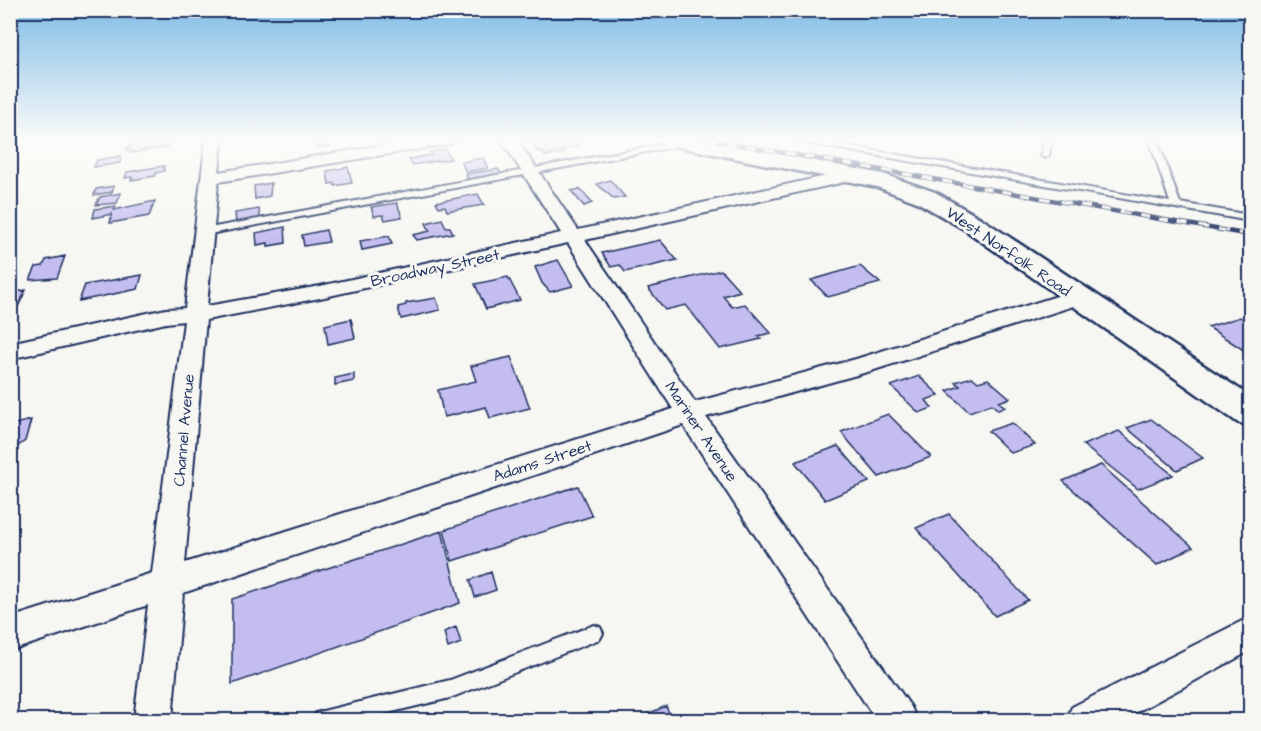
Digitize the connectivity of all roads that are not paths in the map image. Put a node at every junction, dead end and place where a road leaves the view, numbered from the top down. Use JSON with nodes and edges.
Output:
{"nodes":[{"id":1,"x":211,"y":173,"type":"edge"},
{"id":2,"x":240,"y":173,"type":"edge"},
{"id":3,"x":525,"y":173,"type":"edge"},
{"id":4,"x":532,"y":173,"type":"edge"},
{"id":5,"x":853,"y":173,"type":"edge"},
{"id":6,"x":991,"y":173,"type":"edge"},
{"id":7,"x":1165,"y":173,"type":"edge"},
{"id":8,"x":858,"y":174,"type":"junction"},
{"id":9,"x":210,"y":178,"type":"junction"},
{"id":10,"x":1176,"y":205,"type":"junction"},
{"id":11,"x":1251,"y":218,"type":"edge"},
{"id":12,"x":204,"y":232,"type":"junction"},
{"id":13,"x":574,"y":237,"type":"junction"},
{"id":14,"x":1078,"y":297,"type":"junction"},
{"id":15,"x":194,"y":314,"type":"junction"},
{"id":16,"x":10,"y":351,"type":"edge"},
{"id":17,"x":689,"y":413,"type":"junction"},
{"id":18,"x":1251,"y":413,"type":"edge"},
{"id":19,"x":168,"y":584,"type":"junction"},
{"id":20,"x":594,"y":633,"type":"dead end"},
{"id":21,"x":1251,"y":633,"type":"edge"},
{"id":22,"x":10,"y":635,"type":"edge"},
{"id":23,"x":153,"y":720,"type":"edge"},
{"id":24,"x":323,"y":720,"type":"edge"},
{"id":25,"x":898,"y":720,"type":"edge"},
{"id":26,"x":1085,"y":720,"type":"edge"}],
"edges":[{"from":1,"to":9,"type":"street","name":"Channel Avenue"},
{"from":2,"to":9,"type":"street"},
{"from":3,"to":12,"type":"lane"},
{"from":4,"to":13,"type":"street","name":"Mariner Avenue"},
{"from":5,"to":8,"type":"street","name":"West Norfolk Road"},
{"from":6,"to":10,"type":"lane"},
{"from":7,"to":10,"type":"lane"},
{"from":8,"to":13,"type":"street","name":"Broadway Street"},
{"from":8,"to":14,"type":"street","name":"West Norfolk Road"},
{"from":9,"to":12,"type":"street","name":"Channel Avenue"},
{"from":10,"to":11,"type":"lane"},
{"from":12,"to":15,"type":"street","name":"Channel Avenue"},
{"from":13,"to":15,"type":"street","name":"Broadway Street"},
{"from":13,"to":17,"type":"street","name":"Mariner Avenue"},
{"from":14,"to":17,"type":"street","name":"Adams Street"},
{"from":14,"to":18,"type":"street","name":"West Norfolk Road"},
{"from":15,"to":16,"type":"street","name":"Broadway Street"},
{"from":15,"to":19,"type":"street","name":"Channel Avenue"},
{"from":17,"to":19,"type":"street","name":"Adams Street"},
{"from":17,"to":25,"type":"street","name":"Mariner Avenue"},
{"from":19,"to":22,"type":"street","name":"Adams Street"},
{"from":19,"to":23,"type":"street","name":"Channel Avenue"},
{"from":20,"to":24,"type":"lane"},
{"from":21,"to":26,"type":"street"}]}
